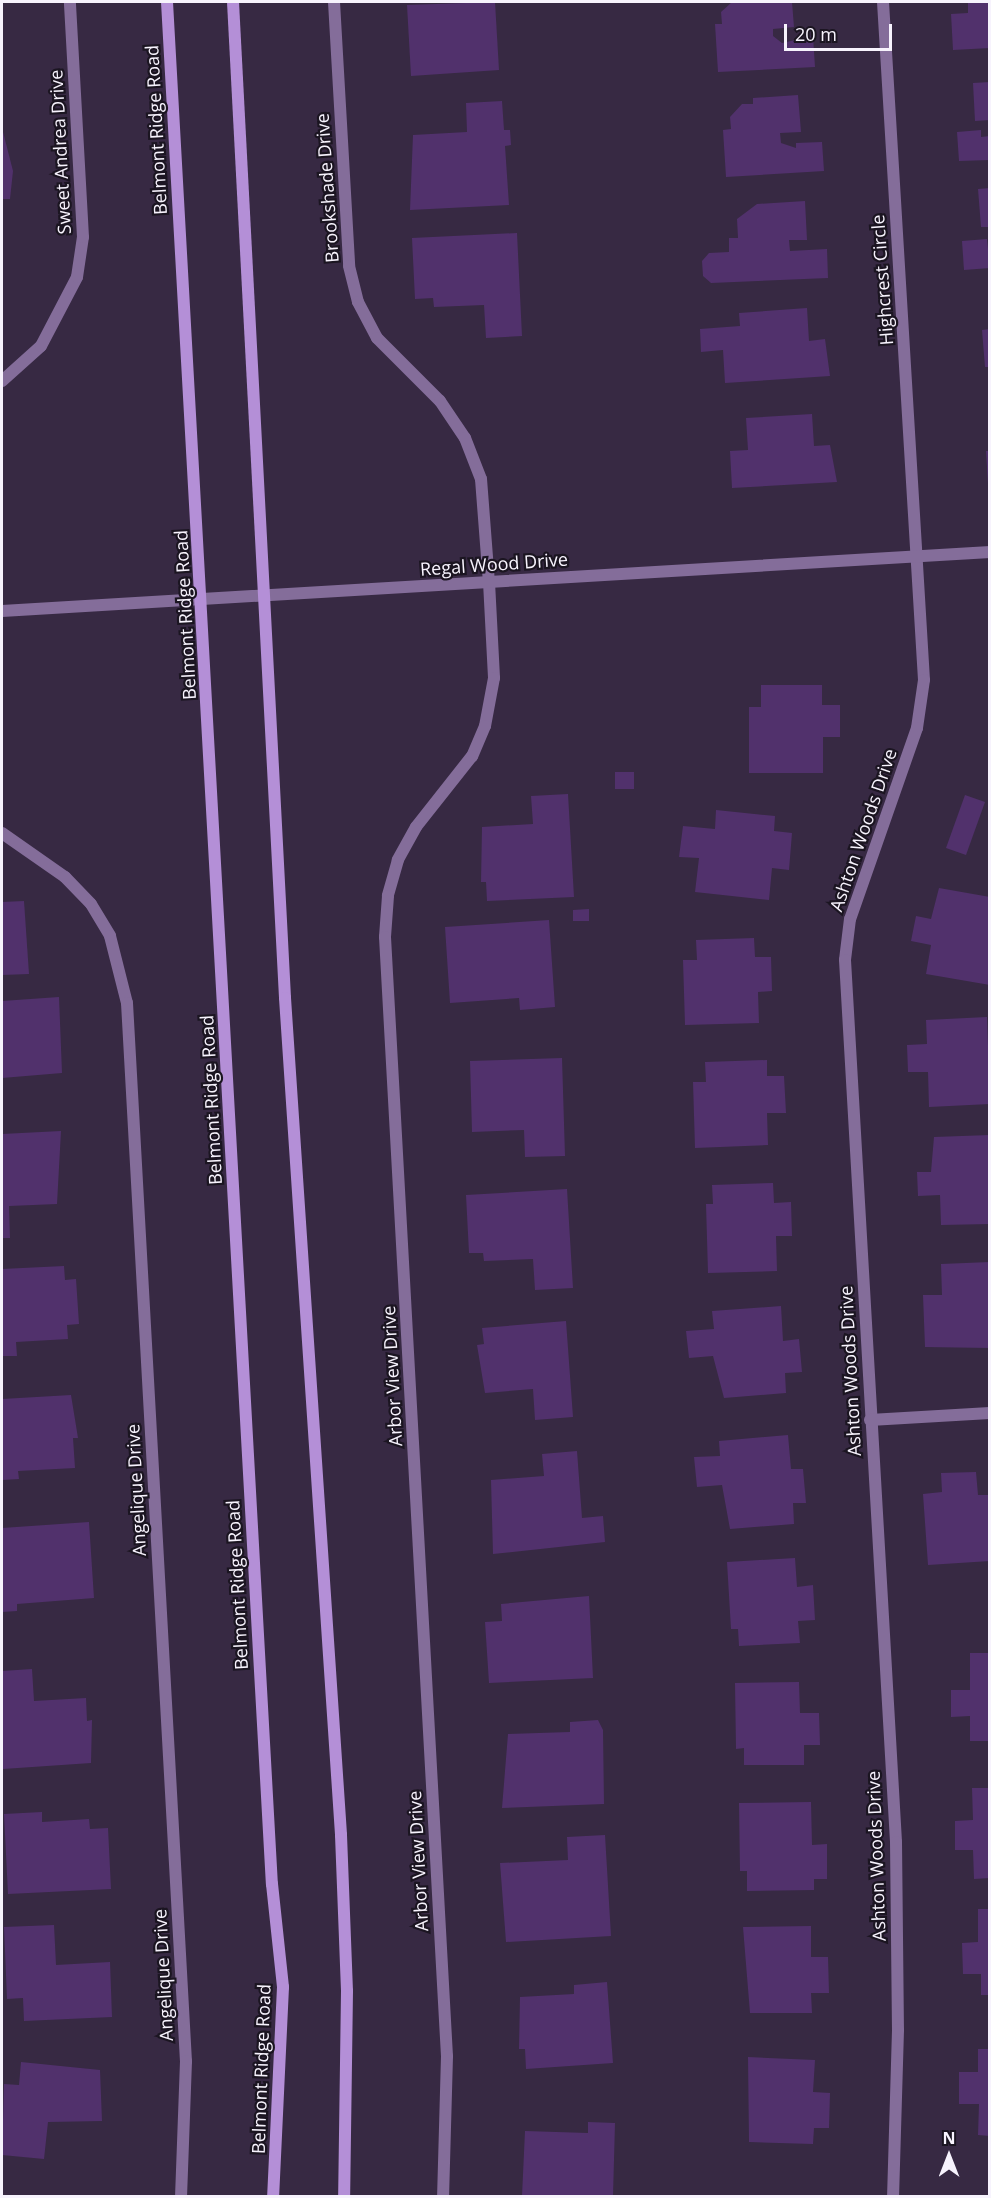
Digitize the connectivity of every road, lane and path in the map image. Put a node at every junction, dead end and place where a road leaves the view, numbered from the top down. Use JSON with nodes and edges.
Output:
{"nodes":[{"id":1,"x":70,"y":2,"type":"edge"},
{"id":2,"x":167,"y":2,"type":"edge"},
{"id":3,"x":233,"y":2,"type":"edge"},
{"id":4,"x":334,"y":2,"type":"edge"},
{"id":5,"x":883,"y":2,"type":"edge"},
{"id":6,"x":2,"y":381,"type":"edge"},
{"id":7,"x":990,"y":552,"type":"edge"},
{"id":8,"x":917,"y":556,"type":"junction"},
{"id":9,"x":489,"y":582,"type":"junction"},
{"id":10,"x":267,"y":596,"type":"junction"},
{"id":11,"x":203,"y":600,"type":"junction"},
{"id":12,"x":2,"y":611,"type":"edge"},
{"id":13,"x":2,"y":833,"type":"edge"},
{"id":14,"x":990,"y":1413,"type":"edge"},
{"id":15,"x":870,"y":1420,"type":"junction"},
{"id":16,"x":181,"y":2196,"type":"edge"},
{"id":17,"x":273,"y":2196,"type":"edge"},
{"id":18,"x":344,"y":2196,"type":"edge"},
{"id":19,"x":443,"y":2196,"type":"edge"},
{"id":20,"x":893,"y":2196,"type":"edge"}],
"edges":[{"from":1,"to":6,"type":"street","name":"Sweet Andrea Drive"},
{"from":2,"to":11,"type":"main road","name":"Belmont Ridge Road"},
{"from":3,"to":10,"type":"main road"},
{"from":4,"to":9,"type":"street","name":"Brookshade Drive"},
{"from":5,"to":8,"type":"street","name":"Highcrest Circle"},
{"from":7,"to":8,"type":"street","name":"Regal Wood Drive"},
{"from":8,"to":9,"type":"street","name":"Regal Wood Drive"},
{"from":8,"to":15,"type":"street","name":"Ashton Woods Drive"},
{"from":9,"to":10,"type":"street","name":"Regal Wood Drive"},
{"from":9,"to":19,"type":"street","name":"Arbor View Drive"},
{"from":10,"to":11,"type":"street","name":"Regal Wood Drive"},
{"from":10,"to":18,"type":"main road"},
{"from":11,"to":12,"type":"street","name":"Regal Wood Drive"},
{"from":11,"to":17,"type":"main road","name":"Belmont Ridge Road"},
{"from":13,"to":16,"type":"street","name":"Angelique Drive"},
{"from":14,"to":15,"type":"street"},
{"from":15,"to":20,"type":"street","name":"Ashton Woods Drive"}]}
